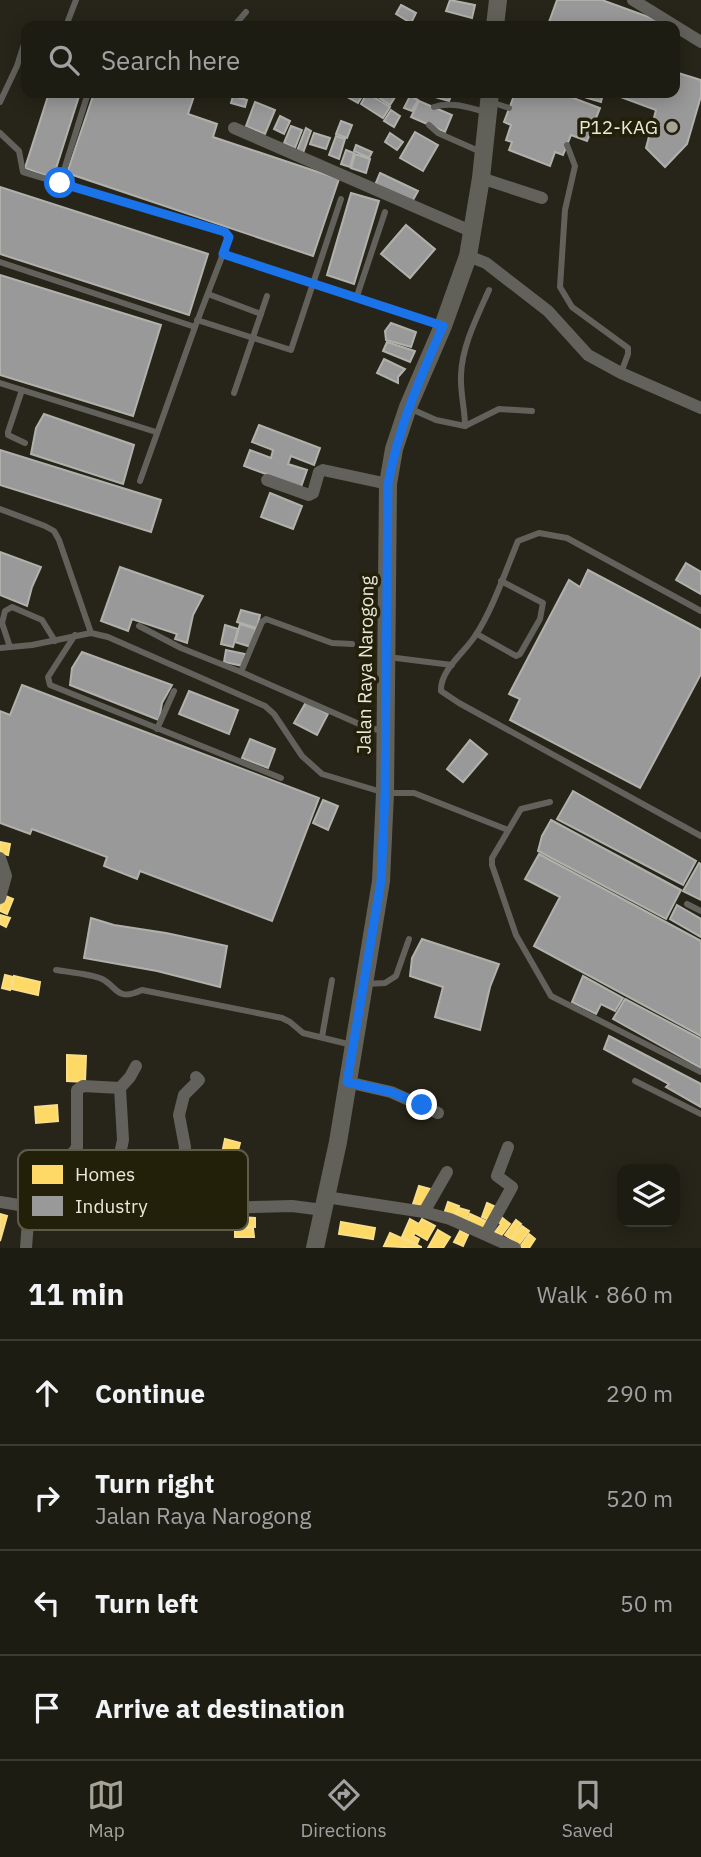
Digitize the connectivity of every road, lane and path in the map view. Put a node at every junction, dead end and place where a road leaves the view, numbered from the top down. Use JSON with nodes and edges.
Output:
{"nodes":[{"id":1,"x":76,"y":0,"type":"edge"},
{"id":2,"x":498,"y":0,"type":"edge"},
{"id":3,"x":633,"y":0,"type":"edge"},
{"id":4,"x":246,"y":12,"type":"dead end"},
{"id":5,"x":69,"y":21,"type":"edge"},
{"id":6,"x":238,"y":21,"type":"edge"},
{"id":7,"x":496,"y":21,"type":"edge"},
{"id":8,"x":667,"y":21,"type":"edge"},
{"id":9,"x":680,"y":29,"type":"edge"},
{"id":10,"x":701,"y":42,"type":"edge"},
{"id":11,"x":21,"y":56,"type":"edge"},
{"id":12,"x":86,"y":98,"type":"edge"},
{"id":13,"x":0,"y":102,"type":"edge"},
{"id":14,"x":489,"y":102,"type":"edge"},
{"id":15,"x":434,"y":107,"type":"dead end"},
{"id":16,"x":509,"y":108,"type":"dead end"},
{"id":17,"x":429,"y":125,"type":"dead end"},
{"id":18,"x":234,"y":128,"type":"dead end"},
{"id":19,"x":0,"y":133,"type":"edge"},
{"id":20,"x":567,"y":145,"type":"dead end"},
{"id":21,"x":483,"y":152,"type":"junction"},
{"id":22,"x":481,"y":178,"type":"junction"},
{"id":23,"x":60,"y":183,"type":"junction"},
{"id":24,"x":542,"y":198,"type":"dead end"},
{"id":25,"x":341,"y":199,"type":"dead end"},
{"id":26,"x":385,"y":212,"type":"dead end"},
{"id":27,"x":473,"y":232,"type":"junction"},
{"id":28,"x":223,"y":254,"type":"junction"},
{"id":29,"x":468,"y":256,"type":"junction"},
{"id":30,"x":0,"y":262,"type":"edge"},
{"id":31,"x":314,"y":284,"type":"junction"},
{"id":32,"x":489,"y":290,"type":"dead end"},
{"id":33,"x":208,"y":294,"type":"junction"},
{"id":34,"x":267,"y":296,"type":"dead end"},
{"id":35,"x":358,"y":296,"type":"junction"},
{"id":36,"x":261,"y":314,"type":"junction"},
{"id":37,"x":196,"y":323,"type":"junction"},
{"id":38,"x":443,"y":326,"type":"junction"},
{"id":39,"x":254,"y":339,"type":"junction"},
{"id":40,"x":621,"y":373,"type":"junction"},
{"id":41,"x":0,"y":383,"type":"edge"},
{"id":42,"x":22,"y":390,"type":"junction"},
{"id":43,"x":234,"y":393,"type":"dead end"},
{"id":44,"x":408,"y":407,"type":"junction"},
{"id":45,"x":701,"y":408,"type":"edge"},
{"id":46,"x":532,"y":411,"type":"dead end"},
{"id":47,"x":465,"y":426,"type":"junction"},
{"id":48,"x":156,"y":432,"type":"junction"},
{"id":49,"x":25,"y":443,"type":"dead end"},
{"id":50,"x":267,"y":480,"type":"dead end"},
{"id":51,"x":140,"y":481,"type":"dead end"},
{"id":52,"x":388,"y":484,"type":"junction"},
{"id":53,"x":0,"y":509,"type":"edge"},
{"id":54,"x":501,"y":581,"type":"junction"},
{"id":55,"x":701,"y":611,"type":"edge"},
{"id":56,"x":139,"y":626,"type":"dead end"},
{"id":57,"x":91,"y":633,"type":"junction"},
{"id":58,"x":477,"y":634,"type":"junction"},
{"id":59,"x":75,"y":635,"type":"junction"},
{"id":60,"x":55,"y":640,"type":"junction"},
{"id":61,"x":352,"y":644,"type":"dead end"},
{"id":62,"x":10,"y":647,"type":"junction"},
{"id":63,"x":0,"y":648,"type":"edge"},
{"id":64,"x":385,"y":656,"type":"junction"},
{"id":65,"x":452,"y":665,"type":"junction"},
{"id":66,"x":241,"y":672,"type":"junction"},
{"id":67,"x":174,"y":691,"type":"dead end"},
{"id":68,"x":158,"y":729,"type":"junction"},
{"id":69,"x":385,"y":731,"type":"junction"},
{"id":70,"x":281,"y":778,"type":"dead end"},
{"id":71,"x":385,"y":793,"type":"junction"},
{"id":72,"x":550,"y":802,"type":"dead end"},
{"id":73,"x":508,"y":830,"type":"junction"},
{"id":74,"x":701,"y":836,"type":"edge"},
{"id":75,"x":0,"y":858,"type":"edge"},
{"id":76,"x":0,"y":898,"type":"edge"},
{"id":77,"x":687,"y":904,"type":"dead end"},
{"id":78,"x":701,"y":911,"type":"edge"},
{"id":79,"x":409,"y":939,"type":"dead end"},
{"id":80,"x":56,"y":970,"type":"dead end"},
{"id":81,"x":332,"y":980,"type":"dead end"},
{"id":82,"x":364,"y":984,"type":"junction"},
{"id":83,"x":322,"y":1037,"type":"junction"},
{"id":84,"x":353,"y":1045,"type":"junction"},
{"id":85,"x":136,"y":1066,"type":"dead end"},
{"id":86,"x":701,"y":1072,"type":"edge"},
{"id":87,"x":196,"y":1077,"type":"dead end"},
{"id":88,"x":635,"y":1081,"type":"dead end"},
{"id":89,"x":347,"y":1082,"type":"junction"},
{"id":90,"x":120,"y":1087,"type":"junction"},
{"id":91,"x":438,"y":1113,"type":"dead end"},
{"id":92,"x":701,"y":1114,"type":"edge"},
{"id":93,"x":508,"y":1147,"type":"dead end"},
{"id":94,"x":76,"y":1150,"type":"edge"},
{"id":95,"x":121,"y":1150,"type":"edge"},
{"id":96,"x":185,"y":1150,"type":"edge"},
{"id":97,"x":447,"y":1172,"type":"dead end"},
{"id":98,"x":0,"y":1202,"type":"edge"},
{"id":99,"x":325,"y":1203,"type":"junction"},
{"id":100,"x":18,"y":1206,"type":"edge"},
{"id":101,"x":248,"y":1207,"type":"edge"},
{"id":102,"x":424,"y":1212,"type":"junction"},
{"id":103,"x":27,"y":1230,"type":"edge"},
{"id":104,"x":486,"y":1234,"type":"junction"},
{"id":105,"x":26,"y":1248,"type":"edge"},
{"id":106,"x":315,"y":1248,"type":"edge"},
{"id":107,"x":514,"y":1248,"type":"edge"}],
"edges":[{"from":1,"to":5,"type":"lane"},
{"from":2,"to":7,"type":"main road"},
{"from":3,"to":8,"type":"street"},
{"from":4,"to":6,"type":"lane"},
{"from":9,"to":10,"type":"street"},
{"from":11,"to":13,"type":"lane"},
{"from":12,"to":23,"type":"lane"},
{"from":14,"to":15,"type":"lane"},
{"from":14,"to":16,"type":"lane"},
{"from":14,"to":21,"type":"main road","name":"Jalan Raya Narogong"},
{"from":17,"to":21,"type":"lane"},
{"from":18,"to":27,"type":"street"},
{"from":19,"to":23,"type":"lane"},
{"from":20,"to":40,"type":"lane"},
{"from":21,"to":22,"type":"main road","name":"Jalan Raya Narogong"},
{"from":22,"to":24,"type":"street"},
{"from":22,"to":27,"type":"main road","name":"Jalan Raya Narogong"},
{"from":23,"to":28,"type":"lane"},
{"from":25,"to":31,"type":"lane"},
{"from":26,"to":35,"type":"lane"},
{"from":27,"to":29,"type":"main road","name":"Jalan Raya Narogong"},
{"from":28,"to":31,"type":"lane"},
{"from":28,"to":33,"type":"lane"},
{"from":29,"to":38,"type":"main road","name":"Jalan Raya Narogong"},
{"from":29,"to":40,"type":"street"},
{"from":30,"to":37,"type":"lane"},
{"from":31,"to":35,"type":"lane"},
{"from":31,"to":39,"type":"lane"},
{"from":32,"to":47,"type":"lane"},
{"from":33,"to":36,"type":"lane"},
{"from":33,"to":37,"type":"lane"},
{"from":34,"to":36,"type":"lane"},
{"from":35,"to":38,"type":"lane"},
{"from":36,"to":39,"type":"lane"},
{"from":37,"to":39,"type":"lane"},
{"from":37,"to":48,"type":"lane"},
{"from":38,"to":44,"type":"main road","name":"Jalan Raya Narogong"},
{"from":39,"to":43,"type":"lane"},
{"from":40,"to":45,"type":"street"},
{"from":41,"to":42,"type":"lane"},
{"from":42,"to":48,"type":"lane"},
{"from":42,"to":49,"type":"lane"},
{"from":44,"to":47,"type":"lane"},
{"from":44,"to":52,"type":"main road","name":"Jalan Raya Narogong"},
{"from":46,"to":47,"type":"lane"},
{"from":48,"to":51,"type":"lane"},
{"from":50,"to":52,"type":"street"},
{"from":52,"to":64,"type":"main road","name":"Jalan Raya Narogong"},
{"from":53,"to":57,"type":"lane"},
{"from":54,"to":55,"type":"lane"},
{"from":54,"to":58,"type":"lane"},
{"from":54,"to":58,"type":"lane"},
{"from":56,"to":66,"type":"lane"},
{"from":57,"to":59,"type":"lane"},
{"from":57,"to":71,"type":"lane"},
{"from":58,"to":65,"type":"lane"},
{"from":59,"to":60,"type":"lane"},
{"from":59,"to":68,"type":"lane"},
{"from":60,"to":62,"type":"lane"},
{"from":60,"to":62,"type":"lane"},
{"from":61,"to":66,"type":"lane"},
{"from":62,"to":63,"type":"lane"},
{"from":64,"to":65,"type":"lane"},
{"from":64,"to":69,"type":"main road","name":"Jalan Raya Narogong"},
{"from":65,"to":74,"type":"lane"},
{"from":66,"to":69,"type":"lane"},
{"from":67,"to":68,"type":"lane"},
{"from":68,"to":70,"type":"lane"},
{"from":69,"to":71,"type":"main road","name":"Jalan Raya Narogong"},
{"from":71,"to":73,"type":"lane"},
{"from":71,"to":82,"type":"main road","name":"Jalan Raya Narogong"},
{"from":72,"to":73,"type":"lane"},
{"from":73,"to":86,"type":"lane"},
{"from":75,"to":76,"type":"street"},
{"from":77,"to":78,"type":"lane"},
{"from":79,"to":82,"type":"lane"},
{"from":80,"to":83,"type":"lane"},
{"from":81,"to":83,"type":"lane"},
{"from":82,"to":84,"type":"main road","name":"Jalan Raya Narogong"},
{"from":83,"to":84,"type":"lane"},
{"from":84,"to":89,"type":"main road","name":"Jalan Raya Narogong"},
{"from":85,"to":90,"type":"street"},
{"from":87,"to":96,"type":"street"},
{"from":88,"to":92,"type":"lane"},
{"from":89,"to":91,"type":"street"},
{"from":89,"to":99,"type":"main road","name":"Jalan Raya Narogong"},
{"from":90,"to":94,"type":"street"},
{"from":90,"to":95,"type":"street"},
{"from":93,"to":104,"type":"street"},
{"from":97,"to":102,"type":"street"},
{"from":98,"to":100,"type":"street"},
{"from":99,"to":101,"type":"street"},
{"from":99,"to":102,"type":"street"},
{"from":99,"to":106,"type":"main road","name":"Jalan Raya Narogong"},
{"from":102,"to":104,"type":"street"},
{"from":103,"to":105,"type":"street"},
{"from":104,"to":107,"type":"street"}]}
